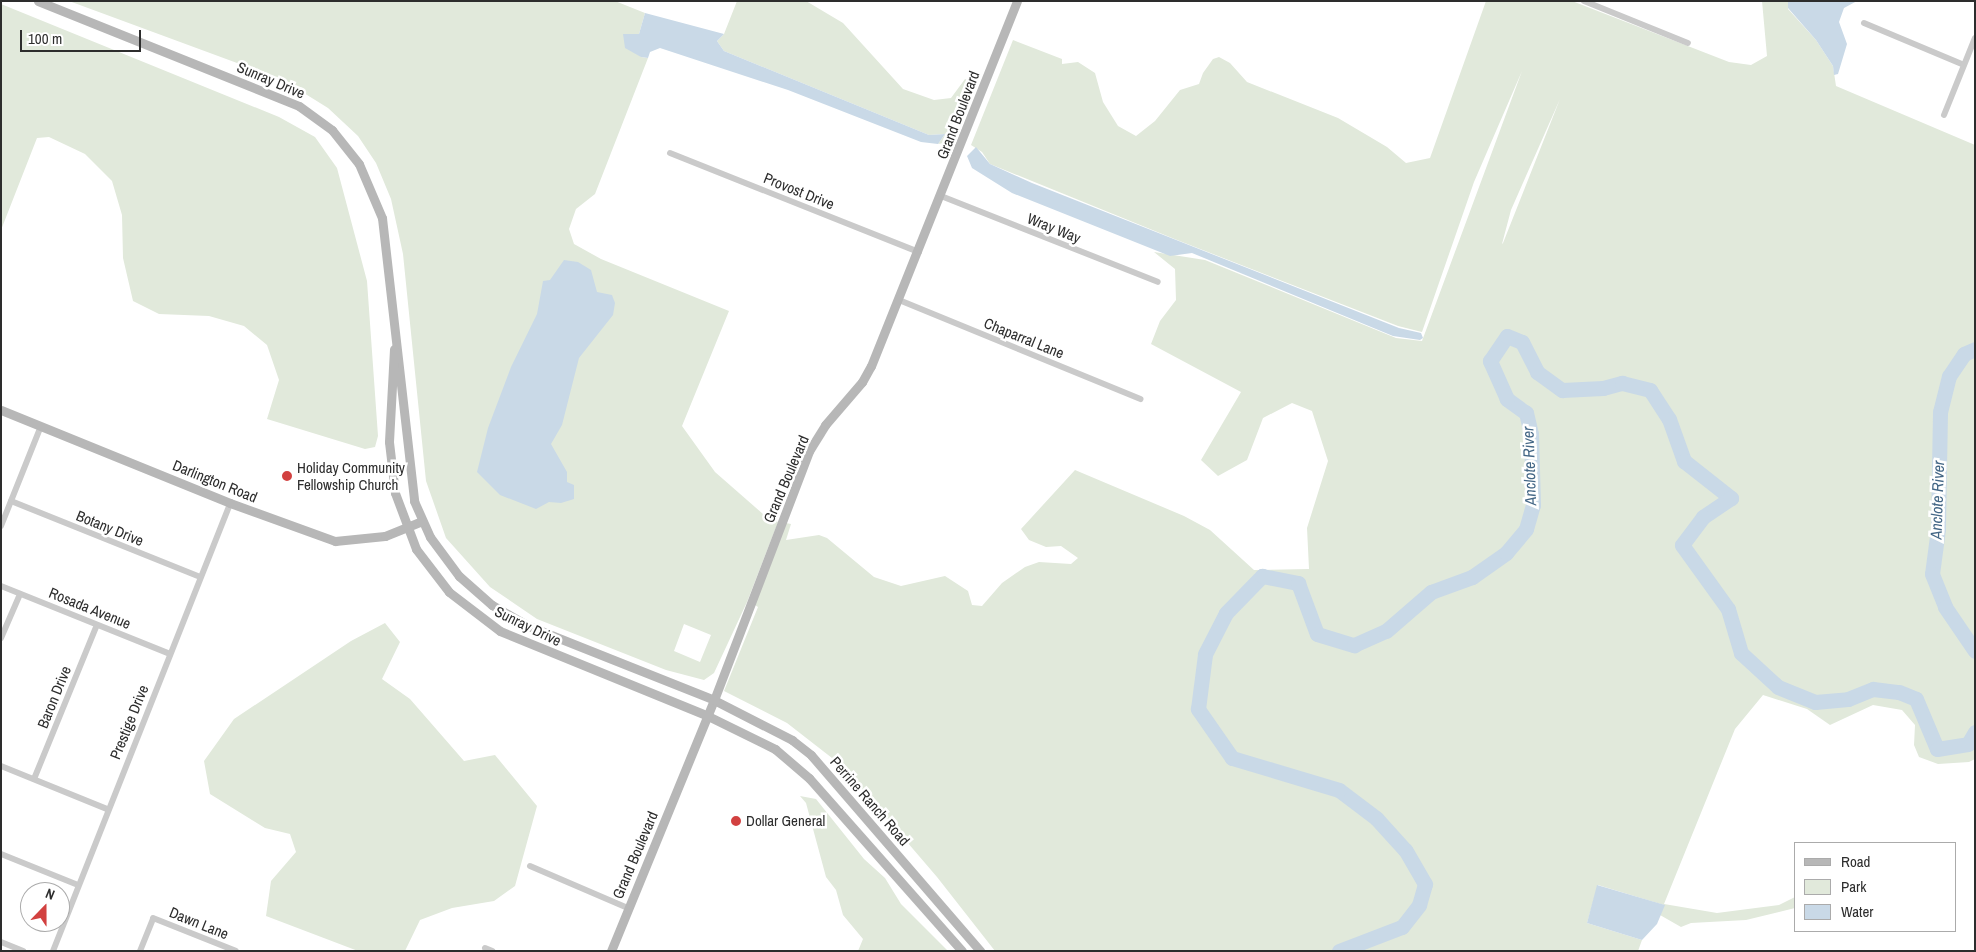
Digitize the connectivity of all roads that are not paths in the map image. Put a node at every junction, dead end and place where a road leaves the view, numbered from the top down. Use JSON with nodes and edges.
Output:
{"nodes":[{"id":1,"x":38,"y":1,"type":"edge"},
{"id":2,"x":1017,"y":1,"type":"edge"},
{"id":3,"x":1585,"y":1,"type":"edge"},
{"id":4,"x":1600,"y":4,"type":"edge"},
{"id":5,"x":1864,"y":23,"type":"dead end"},
{"id":6,"x":1975,"y":38,"type":"edge"},
{"id":7,"x":1688,"y":43,"type":"dead end"},
{"id":8,"x":1964,"y":65,"type":"junction"},
{"id":9,"x":1944,"y":115,"type":"dead end"},
{"id":10,"x":670,"y":153,"type":"dead end"},
{"id":11,"x":941,"y":196,"type":"junction"},
{"id":12,"x":919,"y":252,"type":"junction"},
{"id":13,"x":1158,"y":282,"type":"dead end"},
{"id":14,"x":899,"y":300,"type":"junction"},
{"id":15,"x":395,"y":344,"type":"junction"},
{"id":16,"x":1140,"y":399,"type":"dead end"},
{"id":17,"x":1,"y":410,"type":"edge"},
{"id":18,"x":41,"y":426,"type":"junction"},
{"id":19,"x":11,"y":501,"type":"junction"},
{"id":20,"x":230,"y":503,"type":"junction"},
{"id":21,"x":422,"y":521,"type":"junction"},
{"id":22,"x":1,"y":526,"type":"edge"},
{"id":23,"x":407,"y":528,"type":"junction"},
{"id":24,"x":200,"y":577,"type":"junction"},
{"id":25,"x":1,"y":586,"type":"edge"},
{"id":26,"x":20,"y":594,"type":"junction"},
{"id":27,"x":98,"y":625,"type":"junction"},
{"id":28,"x":1,"y":638,"type":"edge"},
{"id":29,"x":170,"y":654,"type":"junction"},
{"id":30,"x":714,"y":700,"type":"junction"},
{"id":31,"x":708,"y":716,"type":"junction"},
{"id":32,"x":1,"y":766,"type":"edge"},
{"id":33,"x":34,"y":779,"type":"junction"},
{"id":34,"x":107,"y":809,"type":"junction"},
{"id":35,"x":1,"y":854,"type":"edge"},
{"id":36,"x":530,"y":866,"type":"dead end"},
{"id":37,"x":78,"y":886,"type":"junction"},
{"id":38,"x":628,"y":908,"type":"junction"},
{"id":39,"x":1,"y":942,"type":"edge"},
{"id":40,"x":485,"y":948,"type":"dead end"},
{"id":41,"x":23,"y":951,"type":"edge"},
{"id":42,"x":53,"y":951,"type":"edge"},
{"id":43,"x":140,"y":951,"type":"edge"},
{"id":44,"x":236,"y":951,"type":"edge"},
{"id":45,"x":492,"y":951,"type":"edge"},
{"id":46,"x":611,"y":951,"type":"edge"},
{"id":47,"x":962,"y":951,"type":"edge"},
{"id":48,"x":980,"y":951,"type":"edge"}],
"edges":[{"from":1,"to":15,"type":"street","name":"Sunray Drive"},
{"from":2,"to":11,"type":"street","name":"Grand Boulevard"},
{"from":3,"to":4,"type":"street"},
{"from":4,"to":7,"type":"street"},
{"from":5,"to":8,"type":"street"},
{"from":6,"to":8,"type":"street"},
{"from":8,"to":9,"type":"street"},
{"from":10,"to":12,"type":"street","name":"Provost Drive"},
{"from":11,"to":12,"type":"street","name":"Grand Boulevard"},
{"from":11,"to":13,"type":"street","name":"Wray Way"},
{"from":12,"to":14,"type":"street","name":"Grand Boulevard"},
{"from":14,"to":16,"type":"street","name":"Chaparral Lane"},
{"from":14,"to":30,"type":"street","name":"Grand Boulevard"},
{"from":15,"to":21,"type":"street","name":"Sunray Drive"},
{"from":15,"to":23,"type":"street","name":"Sunray Drive"},
{"from":17,"to":18,"type":"street","name":"Darlington Road"},
{"from":18,"to":19,"type":"street"},
{"from":18,"to":20,"type":"street","name":"Darlington Road"},
{"from":19,"to":22,"type":"street"},
{"from":19,"to":24,"type":"street","name":"Botany Drive"},
{"from":20,"to":23,"type":"street","name":"Darlington Road"},
{"from":20,"to":24,"type":"street","name":"Prestige Drive"},
{"from":21,"to":23,"type":"street","name":"Darlington Road"},
{"from":21,"to":30,"type":"street","name":"Sunray Drive"},
{"from":23,"to":31,"type":"street","name":"Sunray Drive"},
{"from":24,"to":29,"type":"street","name":"Prestige Drive"},
{"from":25,"to":26,"type":"street","name":"Rosada Avenue"},
{"from":26,"to":27,"type":"street","name":"Rosada Avenue"},
{"from":26,"to":28,"type":"street"},
{"from":27,"to":29,"type":"street","name":"Rosada Avenue"},
{"from":27,"to":33,"type":"street","name":"Baron Drive"},
{"from":29,"to":34,"type":"street","name":"Prestige Drive"},
{"from":30,"to":31,"type":"street","name":"Grand Boulevard"},
{"from":30,"to":48,"type":"street","name":"Perrine Ranch Road"},
{"from":31,"to":38,"type":"street","name":"Grand Boulevard"},
{"from":31,"to":47,"type":"street","name":"Perrine Ranch Road"},
{"from":32,"to":33,"type":"street"},
{"from":33,"to":34,"type":"street"},
{"from":34,"to":37,"type":"street","name":"Prestige Drive"},
{"from":35,"to":37,"type":"street"},
{"from":36,"to":38,"type":"street"},
{"from":37,"to":42,"type":"street","name":"Prestige Drive"},
{"from":38,"to":46,"type":"street","name":"Grand Boulevard"},
{"from":39,"to":41,"type":"street"},
{"from":40,"to":45,"type":"street"},
{"from":43,"to":44,"type":"street","name":"Dawn Lane"}]}
